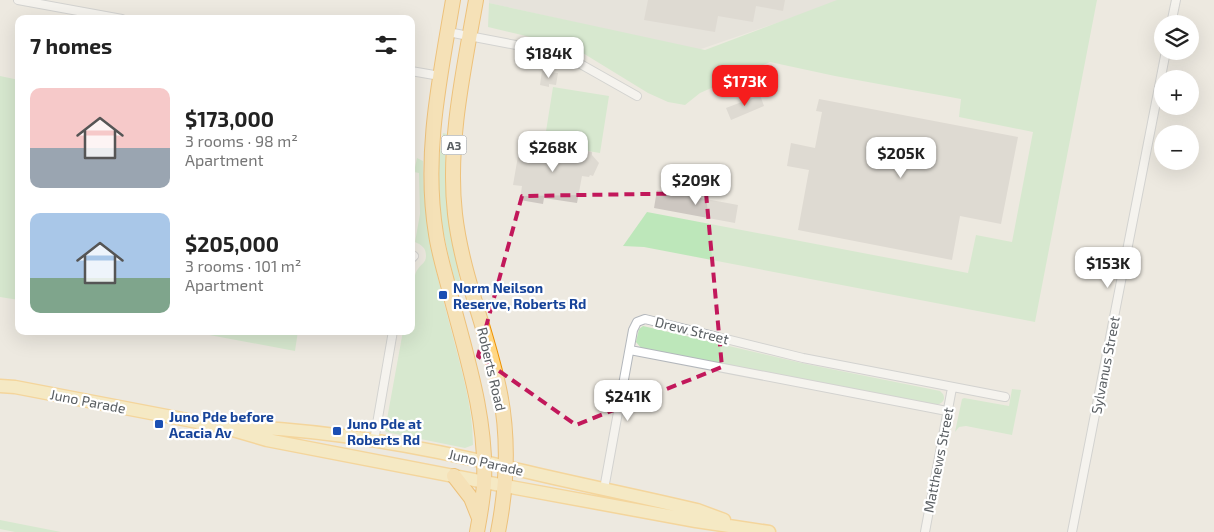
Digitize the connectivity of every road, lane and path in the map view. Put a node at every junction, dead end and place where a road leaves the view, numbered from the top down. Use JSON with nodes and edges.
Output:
{"nodes":[{"id":1,"x":18,"y":0,"type":"edge"},
{"id":2,"x":453,"y":0,"type":"edge"},
{"id":3,"x":476,"y":0,"type":"edge"},
{"id":4,"x":1176,"y":0,"type":"edge"},
{"id":5,"x":100,"y":15,"type":"edge"},
{"id":6,"x":1173,"y":15,"type":"edge"},
{"id":7,"x":448,"y":32,"type":"junction"},
{"id":8,"x":470,"y":36,"type":"junction"},
{"id":9,"x":1164,"y":60,"type":"edge"},
{"id":10,"x":415,"y":72,"type":"edge"},
{"id":11,"x":440,"y":76,"type":"junction"},
{"id":12,"x":637,"y":96,"type":"dead end"},
{"id":13,"x":391,"y":335,"type":"edge"},
{"id":14,"x":630,"y":350,"type":"junction"},
{"id":15,"x":0,"y":381,"type":"edge"},
{"id":16,"x":0,"y":386,"type":"edge"},
{"id":17,"x":15,"y":387,"type":"junction"},
{"id":18,"x":952,"y":388,"type":"junction"},
{"id":19,"x":1005,"y":397,"type":"dead end"},
{"id":20,"x":947,"y":412,"type":"junction"},
{"id":21,"x":219,"y":426,"type":"junction"},
{"id":22,"x":374,"y":441,"type":"junction"},
{"id":23,"x":484,"y":461,"type":"junction"},
{"id":24,"x":506,"y":466,"type":"junction"},
{"id":25,"x":454,"y":476,"type":"junction"},
{"id":26,"x":484,"y":481,"type":"junction"},
{"id":27,"x":505,"y":486,"type":"junction"},
{"id":28,"x":604,"y":489,"type":"junction"},
{"id":29,"x":478,"y":525,"type":"edge"},
{"id":30,"x":747,"y":528,"type":"junction"},
{"id":31,"x":498,"y":532,"type":"edge"},
{"id":32,"x":768,"y":532,"type":"edge"},
{"id":33,"x":925,"y":532,"type":"edge"},
{"id":34,"x":1072,"y":532,"type":"edge"}],
"edges":[{"from":1,"to":5,"type":"street"},
{"from":2,"to":7,"type":"highway","name":"Roberts Road","number":"A3"},
{"from":3,"to":8,"type":"highway","name":"Roberts Road","number":"A3"},
{"from":4,"to":6,"type":"street"},
{"from":7,"to":8,"type":"street"},
{"from":7,"to":11,"type":"highway","name":"Roberts Road","number":"A3"},
{"from":8,"to":12,"type":"street"},
{"from":8,"to":24,"type":"highway","name":"Roberts Road","number":"A3"},
{"from":9,"to":34,"type":"street","name":"Sylvanus Street"},
{"from":10,"to":11,"type":"street"},
{"from":11,"to":23,"type":"highway","name":"Roberts Road","number":"A3"},
{"from":13,"to":22,"type":"street"},
{"from":14,"to":18,"type":"street","name":"Drew Street"},
{"from":14,"to":20,"type":"street"},
{"from":14,"to":28,"type":"street"},
{"from":15,"to":17,"type":"main road","name":"Juno Parade"},
{"from":16,"to":17,"type":"main road","name":"Juno Parade"},
{"from":17,"to":21,"type":"main road","name":"Juno Parade"},
{"from":18,"to":19,"type":"street","name":"Drew Street"},
{"from":18,"to":20,"type":"street","name":"Matthews Street"},
{"from":20,"to":33,"type":"street","name":"Matthews Street"},
{"from":21,"to":22,"type":"main road","name":"Juno Parade"},
{"from":21,"to":25,"type":"main road","name":"Juno Parade"},
{"from":22,"to":23,"type":"main road","name":"Juno Parade"},
{"from":23,"to":24,"type":"main road","name":"Juno Parade"},
{"from":23,"to":26,"type":"highway","name":"Roberts Road","number":"A3"},
{"from":24,"to":27,"type":"highway","name":"Roberts Road","number":"A3"},
{"from":24,"to":28,"type":"main road","name":"Juno Parade"},
{"from":25,"to":26,"type":"main road","name":"Juno Parade"},
{"from":25,"to":29,"type":"highway"},
{"from":26,"to":27,"type":"main road","name":"Juno Parade"},
{"from":26,"to":29,"type":"highway","name":"Roberts Road","number":"A3"},
{"from":27,"to":30,"type":"main road","name":"Juno Parade"},
{"from":27,"to":31,"type":"highway","name":"Roberts Road","number":"A3"},
{"from":28,"to":30,"type":"main road","name":"Juno Parade"},
{"from":30,"to":32,"type":"main road","name":"Juno Parade"}]}
